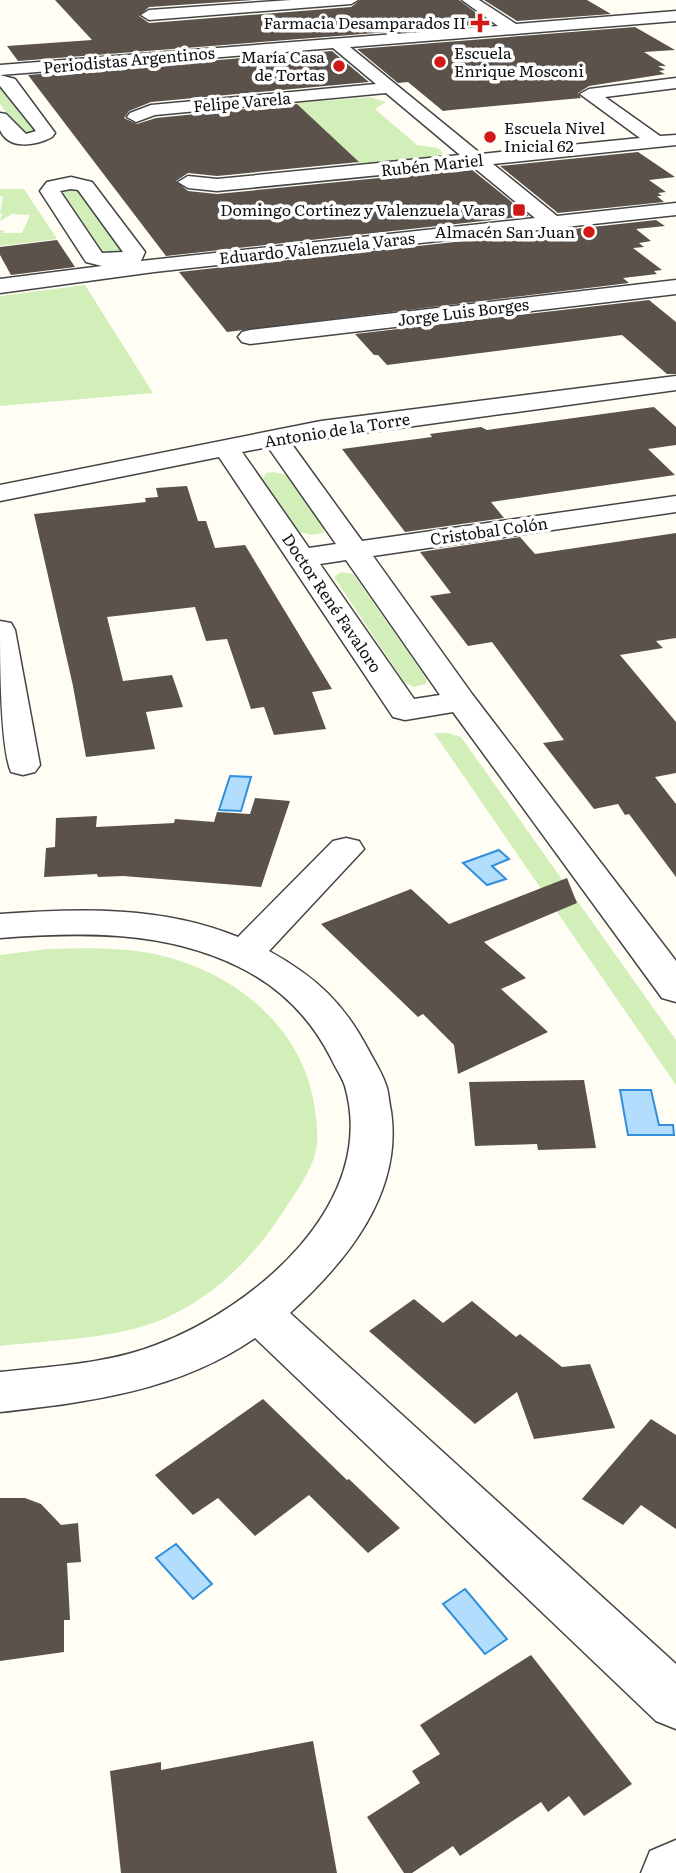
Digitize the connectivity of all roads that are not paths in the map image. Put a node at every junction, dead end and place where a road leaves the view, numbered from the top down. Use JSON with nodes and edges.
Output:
{"nodes":[{"id":1,"x":134,"y":0,"type":"edge"},
{"id":2,"x":351,"y":0,"type":"edge"},
{"id":3,"x":469,"y":0,"type":"edge"},
{"id":4,"x":676,"y":16,"type":"edge"},
{"id":5,"x":158,"y":25,"type":"junction"},
{"id":6,"x":513,"y":29,"type":"junction"},
{"id":7,"x":336,"y":43,"type":"junction"},
{"id":8,"x":186,"y":55,"type":"junction"},
{"id":9,"x":0,"y":70,"type":"edge"},
{"id":10,"x":0,"y":80,"type":"edge"},
{"id":11,"x":676,"y":83,"type":"edge"},
{"id":12,"x":390,"y":88,"type":"junction"},
{"id":13,"x":136,"y":117,"type":"dead end"},
{"id":14,"x":0,"y":118,"type":"edge"},
{"id":15,"x":666,"y":141,"type":"edge"},
{"id":16,"x":477,"y":160,"type":"junction"},
{"id":17,"x":188,"y":182,"type":"dead end"},
{"id":18,"x":676,"y":209,"type":"edge"},
{"id":19,"x":552,"y":222,"type":"junction"},
{"id":20,"x":0,"y":286,"type":"edge"},
{"id":21,"x":674,"y":289,"type":"edge"},
{"id":22,"x":250,"y":337,"type":"dead end"},
{"id":23,"x":676,"y":383,"type":"edge"},
{"id":24,"x":275,"y":439,"type":"junction"},
{"id":25,"x":227,"y":449,"type":"junction"},
{"id":26,"x":0,"y":493,"type":"edge"},
{"id":27,"x":676,"y":503,"type":"edge"},
{"id":28,"x":355,"y":551,"type":"junction"},
{"id":29,"x":301,"y":558,"type":"junction"},
{"id":30,"x":0,"y":630,"type":"edge"},
{"id":31,"x":5,"y":691,"type":"edge"},
{"id":32,"x":461,"y":701,"type":"junction"},
{"id":33,"x":23,"y":765,"type":"dead end"},
{"id":34,"x":346,"y":849,"type":"dead end"},
{"id":35,"x":0,"y":926,"type":"edge"},
{"id":36,"x":244,"y":954,"type":"junction"},
{"id":37,"x":676,"y":989,"type":"edge"},
{"id":38,"x":259,"y":1313,"type":"junction"},
{"id":39,"x":0,"y":1392,"type":"edge"},
{"id":40,"x":676,"y":1702,"type":"edge"}],
"edges":[{"from":1,"to":5,"type":"street"},
{"from":2,"to":5,"type":"street"},
{"from":3,"to":6,"type":"street"},
{"from":4,"to":6,"type":"street","name":"Periodistas Argentinos"},
{"from":5,"to":8,"type":"street"},
{"from":6,"to":7,"type":"street","name":"Periodistas Argentinos"},
{"from":7,"to":8,"type":"street","name":"Periodistas Argentinos"},
{"from":7,"to":12,"type":"street"},
{"from":8,"to":9,"type":"street","name":"Periodistas Argentinos"},
{"from":10,"to":14,"type":"street"},
{"from":11,"to":15,"type":"street"},
{"from":12,"to":13,"type":"street","name":"Felipe Varela"},
{"from":12,"to":16,"type":"street"},
{"from":15,"to":16,"type":"street","name":"Rubén Mariel"},
{"from":16,"to":17,"type":"street","name":"Rubén Mariel"},
{"from":16,"to":19,"type":"street"},
{"from":18,"to":19,"type":"street","name":"Eduardo Valenzuela Varas"},
{"from":19,"to":20,"type":"street","name":"Eduardo Valenzuela Varas"},
{"from":21,"to":22,"type":"street","name":"Jorge Luis Borges"},
{"from":23,"to":24,"type":"street","name":"Antonio de la Torre"},
{"from":24,"to":25,"type":"street","name":"Antonio de la Torre"},
{"from":24,"to":28,"type":"street"},
{"from":25,"to":26,"type":"street","name":"Antonio de la Torre"},
{"from":25,"to":29,"type":"street","name":"Doctor René Favaloro"},
{"from":27,"to":28,"type":"street","name":"Cristobal Colón"},
{"from":28,"to":29,"type":"street","name":"Cristobal Colón"},
{"from":28,"to":32,"type":"street"},
{"from":29,"to":32,"type":"street","name":"Doctor René Favaloro"},
{"from":30,"to":31,"type":"street"},
{"from":31,"to":33,"type":"street"},
{"from":32,"to":37,"type":"street"},
{"from":34,"to":36,"type":"street"},
{"from":35,"to":36,"type":"street"},
{"from":36,"to":38,"type":"street"},
{"from":38,"to":39,"type":"street"},
{"from":38,"to":40,"type":"street"}]}
